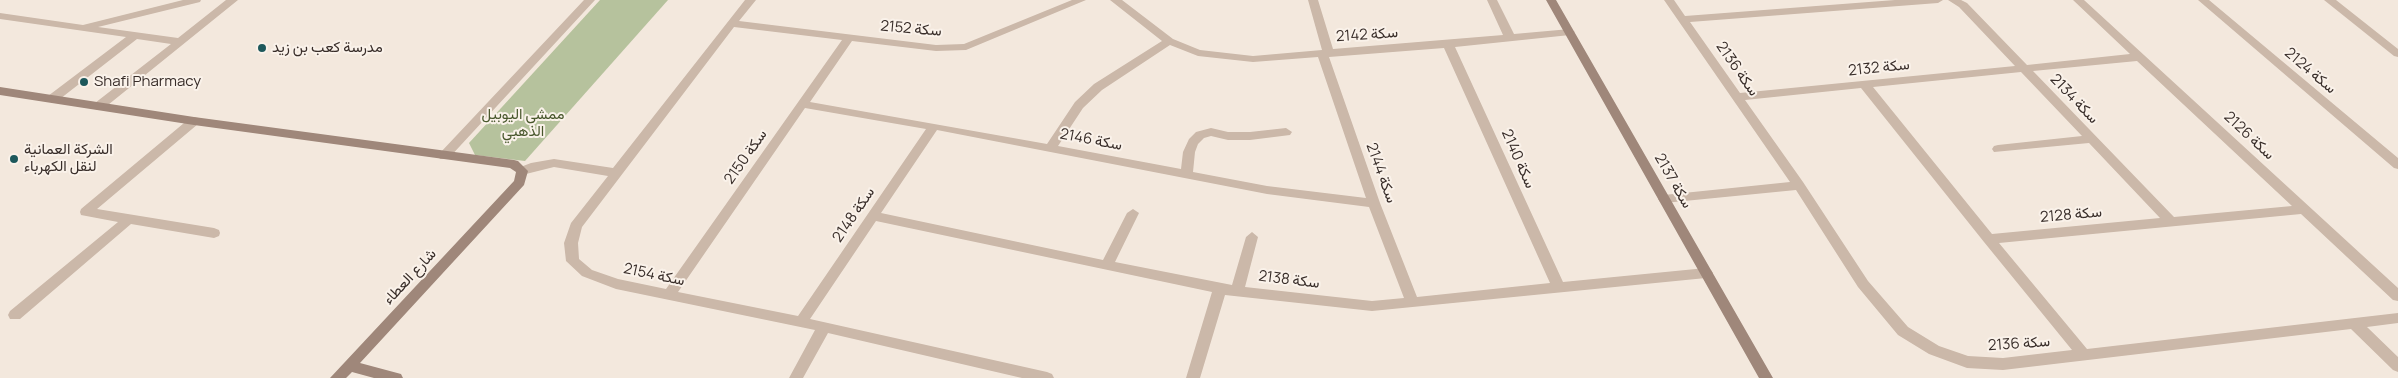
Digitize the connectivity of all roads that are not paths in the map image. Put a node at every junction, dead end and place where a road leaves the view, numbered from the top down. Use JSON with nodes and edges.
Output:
{"nodes":[{"id":1,"x":196,"y":0,"type":"edge"},
{"id":2,"x":233,"y":0,"type":"edge"},
{"id":3,"x":590,"y":0,"type":"edge"},
{"id":4,"x":751,"y":0,"type":"edge"},
{"id":5,"x":1080,"y":0,"type":"edge"},
{"id":6,"x":1115,"y":0,"type":"edge"},
{"id":7,"x":1313,"y":0,"type":"edge"},
{"id":8,"x":1492,"y":0,"type":"edge"},
{"id":9,"x":1551,"y":0,"type":"edge"},
{"id":10,"x":1669,"y":0,"type":"edge"},
{"id":11,"x":1938,"y":0,"type":"edge"},
{"id":12,"x":1953,"y":0,"type":"edge"},
{"id":13,"x":2078,"y":0,"type":"edge"},
{"id":14,"x":2203,"y":0,"type":"edge"},
{"id":15,"x":2329,"y":0,"type":"edge"},
{"id":16,"x":0,"y":16,"type":"edge"},
{"id":17,"x":1683,"y":19,"type":"junction"},
{"id":18,"x":731,"y":23,"type":"junction"},
{"id":19,"x":80,"y":27,"type":"junction"},
{"id":20,"x":1570,"y":32,"type":"junction"},
{"id":21,"x":136,"y":36,"type":"junction"},
{"id":22,"x":848,"y":37,"type":"junction"},
{"id":23,"x":1510,"y":38,"type":"junction"},
{"id":24,"x":1169,"y":41,"type":"junction"},
{"id":25,"x":180,"y":42,"type":"junction"},
{"id":26,"x":1448,"y":44,"type":"junction"},
{"id":27,"x":1326,"y":53,"type":"junction"},
{"id":28,"x":2398,"y":54,"type":"edge"},
{"id":29,"x":2139,"y":57,"type":"junction"},
{"id":30,"x":2024,"y":68,"type":"junction"},
{"id":31,"x":1864,"y":84,"type":"junction"},
{"id":32,"x":0,"y":91,"type":"edge"},
{"id":33,"x":1737,"y":97,"type":"junction"},
{"id":34,"x":52,"y":99,"type":"junction"},
{"id":35,"x":802,"y":104,"type":"junction"},
{"id":36,"x":99,"y":106,"type":"junction"},
{"id":37,"x":194,"y":121,"type":"junction"},
{"id":38,"x":934,"y":126,"type":"junction"},
{"id":39,"x":1286,"y":132,"type":"dead end"},
{"id":40,"x":2092,"y":139,"type":"junction"},
{"id":41,"x":1050,"y":148,"type":"junction"},
{"id":42,"x":1998,"y":149,"type":"dead end"},
{"id":43,"x":444,"y":156,"type":"junction"},
{"id":44,"x":2398,"y":165,"type":"edge"},
{"id":45,"x":522,"y":171,"type":"junction"},
{"id":46,"x":617,"y":173,"type":"junction"},
{"id":47,"x":1187,"y":175,"type":"junction"},
{"id":48,"x":1799,"y":185,"type":"junction"},
{"id":49,"x":1664,"y":199,"type":"junction"},
{"id":50,"x":1374,"y":202,"type":"junction"},
{"id":51,"x":2304,"y":209,"type":"junction"},
{"id":52,"x":1133,"y":213,"type":"dead end"},
{"id":53,"x":873,"y":216,"type":"junction"},
{"id":54,"x":129,"y":219,"type":"junction"},
{"id":55,"x":2171,"y":222,"type":"junction"},
{"id":56,"x":214,"y":232,"type":"dead end"},
{"id":57,"x":1252,"y":237,"type":"dead end"},
{"id":58,"x":1990,"y":239,"type":"junction"},
{"id":59,"x":1107,"y":265,"type":"junction"},
{"id":60,"x":1706,"y":273,"type":"junction"},
{"id":61,"x":1558,"y":288,"type":"junction"},
{"id":62,"x":1220,"y":289,"type":"junction"},
{"id":63,"x":1237,"y":291,"type":"junction"},
{"id":64,"x":669,"y":296,"type":"junction"},
{"id":65,"x":2398,"y":296,"type":"edge"},
{"id":66,"x":1412,"y":302,"type":"junction"},
{"id":67,"x":15,"y":315,"type":"dead end"},
{"id":68,"x":2398,"y":318,"type":"edge"},
{"id":69,"x":801,"y":322,"type":"junction"},
{"id":70,"x":2354,"y":323,"type":"junction"},
{"id":71,"x":824,"y":327,"type":"junction"},
{"id":72,"x":2084,"y":355,"type":"junction"},
{"id":73,"x":349,"y":366,"type":"junction"},
{"id":74,"x":2398,"y":366,"type":"edge"},
{"id":75,"x":337,"y":378,"type":"edge"},
{"id":76,"x":396,"y":378,"type":"edge"},
{"id":77,"x":796,"y":378,"type":"edge"},
{"id":78,"x":1047,"y":378,"type":"edge"},
{"id":79,"x":1193,"y":378,"type":"edge"},
{"id":80,"x":1766,"y":378,"type":"edge"}],
"edges":[{"from":1,"to":19,"type":"street"},
{"from":2,"to":25,"type":"street"},
{"from":3,"to":43,"type":"street"},
{"from":4,"to":18,"type":"street","name":"سكة 2154"},
{"from":5,"to":22,"type":"street","name":"سكة 2152"},
{"from":6,"to":24,"type":"street","name":"سكة 2142"},
{"from":7,"to":27,"type":"street","name":"سكة 2144"},
{"from":8,"to":23,"type":"street"},
{"from":9,"to":20,"type":"street","name":"سكة 2137"},
{"from":10,"to":17,"type":"street","name":"سكة 2136"},
{"from":11,"to":17,"type":"street"},
{"from":12,"to":30,"type":"street","name":"سكة 2134"},
{"from":13,"to":29,"type":"street","name":"سكة 2126"},
{"from":14,"to":44,"type":"street","name":"سكة 2124"},
{"from":15,"to":28,"type":"street"},
{"from":16,"to":19,"type":"street"},
{"from":17,"to":33,"type":"street","name":"سكة 2136"},
{"from":18,"to":22,"type":"street","name":"سكة 2152"},
{"from":18,"to":46,"type":"street","name":"سكة 2154"},
{"from":19,"to":21,"type":"street"},
{"from":20,"to":23,"type":"street","name":"سكة 2142"},
{"from":20,"to":49,"type":"street","name":"سكة 2137"},
{"from":21,"to":25,"type":"street"},
{"from":21,"to":34,"type":"street"},
{"from":22,"to":35,"type":"street","name":"سكة 2150"},
{"from":23,"to":26,"type":"street","name":"سكة 2142"},
{"from":24,"to":27,"type":"street","name":"سكة 2142"},
{"from":24,"to":41,"type":"street"},
{"from":25,"to":36,"type":"street"},
{"from":26,"to":27,"type":"street","name":"سكة 2142"},
{"from":26,"to":61,"type":"street","name":"سكة 2140"},
{"from":27,"to":50,"type":"street","name":"سكة 2144"},
{"from":29,"to":30,"type":"street","name":"سكة 2132"},
{"from":29,"to":51,"type":"street","name":"سكة 2126"},
{"from":30,"to":31,"type":"street","name":"سكة 2132"},
{"from":30,"to":40,"type":"street","name":"سكة 2134"},
{"from":31,"to":33,"type":"street","name":"سكة 2132"},
{"from":31,"to":58,"type":"street"},
{"from":32,"to":34,"type":"street"},
{"from":33,"to":48,"type":"street","name":"سكة 2136"},
{"from":34,"to":36,"type":"street"},
{"from":35,"to":38,"type":"street","name":"سكة 2146"},
{"from":35,"to":64,"type":"street","name":"سكة 2150"},
{"from":36,"to":37,"type":"street"},
{"from":37,"to":43,"type":"street"},
{"from":37,"to":54,"type":"street"},
{"from":38,"to":41,"type":"street","name":"سكة 2146"},
{"from":38,"to":53,"type":"street","name":"سكة 2148"},
{"from":39,"to":47,"type":"street"},
{"from":40,"to":42,"type":"street"},
{"from":40,"to":55,"type":"street","name":"سكة 2134"},
{"from":41,"to":47,"type":"street","name":"سكة 2146"},
{"from":43,"to":45,"type":"street"},
{"from":45,"to":46,"type":"street"},
{"from":45,"to":73,"type":"street","name":"شارع العطاء"},
{"from":46,"to":64,"type":"street","name":"سكة 2154"},
{"from":47,"to":50,"type":"street","name":"سكة 2146"},
{"from":48,"to":49,"type":"street"},
{"from":48,"to":72,"type":"street","name":"سكة 2136"},
{"from":49,"to":60,"type":"street","name":"سكة 2137"},
{"from":50,"to":66,"type":"street","name":"سكة 2144"},
{"from":51,"to":55,"type":"street","name":"سكة 2128"},
{"from":51,"to":65,"type":"street","name":"سكة 2126"},
{"from":52,"to":59,"type":"street"},
{"from":53,"to":59,"type":"street","name":"سكة 2138"},
{"from":53,"to":69,"type":"street","name":"سكة 2148"},
{"from":54,"to":56,"type":"street"},
{"from":54,"to":67,"type":"street"},
{"from":55,"to":58,"type":"street","name":"سكة 2128"},
{"from":57,"to":63,"type":"street"},
{"from":58,"to":72,"type":"street"},
{"from":59,"to":62,"type":"street","name":"سكة 2138"},
{"from":60,"to":61,"type":"street","name":"سكة 2138"},
{"from":60,"to":80,"type":"street","name":"سكة 2137"},
{"from":61,"to":66,"type":"street","name":"سكة 2138"},
{"from":62,"to":63,"type":"street","name":"سكة 2138"},
{"from":62,"to":79,"type":"street"},
{"from":63,"to":66,"type":"street","name":"سكة 2138"},
{"from":64,"to":69,"type":"street","name":"سكة 2154"},
{"from":68,"to":70,"type":"street","name":"سكة 2136"},
{"from":69,"to":71,"type":"street","name":"سكة 2154"},
{"from":70,"to":72,"type":"street","name":"سكة 2136"},
{"from":70,"to":74,"type":"street"},
{"from":71,"to":77,"type":"street"},
{"from":71,"to":78,"type":"street","name":"سكة 2154"},
{"from":73,"to":75,"type":"street","name":"شارع العطاء"},
{"from":73,"to":76,"type":"street"}]}
